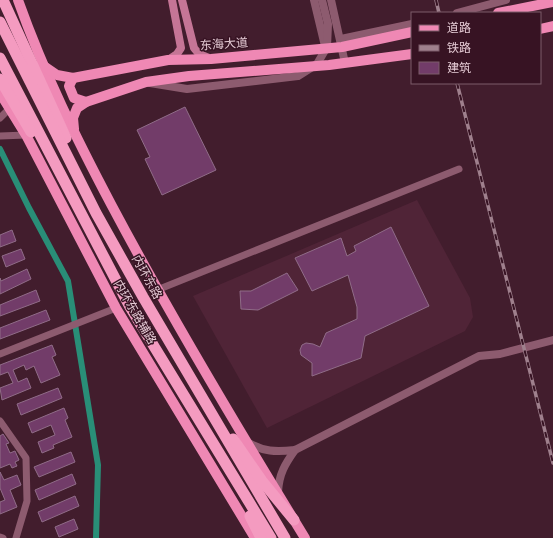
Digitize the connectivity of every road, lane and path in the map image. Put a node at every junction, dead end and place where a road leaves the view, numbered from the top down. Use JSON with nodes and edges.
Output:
{"nodes":[{"id":1,"x":2,"y":0,"type":"edge"},
{"id":2,"x":18,"y":0,"type":"edge"},
{"id":3,"x":172,"y":0,"type":"edge"},
{"id":4,"x":182,"y":0,"type":"edge"},
{"id":5,"x":314,"y":0,"type":"edge"},
{"id":6,"x":322,"y":0,"type":"edge"},
{"id":7,"x":331,"y":0,"type":"edge"},
{"id":8,"x":506,"y":0,"type":"edge"},
{"id":9,"x":553,"y":2,"type":"edge"},
{"id":10,"x":462,"y":12,"type":"edge"},
{"id":11,"x":503,"y":12,"type":"edge"},
{"id":12,"x":0,"y":22,"type":"edge"},
{"id":13,"x":411,"y":24,"type":"edge"},
{"id":14,"x":553,"y":26,"type":"edge"},
{"id":15,"x":541,"y":29,"type":"edge"},
{"id":16,"x":411,"y":32,"type":"edge"},
{"id":17,"x":342,"y":43,"type":"junction"},
{"id":18,"x":326,"y":49,"type":"junction"},
{"id":19,"x":411,"y":54,"type":"edge"},
{"id":20,"x":0,"y":58,"type":"edge"},
{"id":21,"x":211,"y":59,"type":"junction"},
{"id":22,"x":168,"y":60,"type":"junction"},
{"id":23,"x":346,"y":63,"type":"junction"},
{"id":24,"x":41,"y":64,"type":"junction"},
{"id":25,"x":329,"y":65,"type":"junction"},
{"id":26,"x":73,"y":78,"type":"junction"},
{"id":27,"x":0,"y":79,"type":"edge"},
{"id":28,"x":146,"y":82,"type":"junction"},
{"id":29,"x":0,"y":93,"type":"edge"},
{"id":30,"x":86,"y":102,"type":"junction"},
{"id":31,"x":9,"y":109,"type":"junction"},
{"id":32,"x":0,"y":118,"type":"edge"},
{"id":33,"x":0,"y":136,"type":"edge"},
{"id":34,"x":26,"y":136,"type":"junction"},
{"id":35,"x":76,"y":136,"type":"junction"},
{"id":36,"x":460,"y":169,"type":"dead end"},
{"id":37,"x":73,"y":197,"type":"junction"},
{"id":38,"x":96,"y":213,"type":"junction"},
{"id":39,"x":157,"y":290,"type":"junction"},
{"id":40,"x":116,"y":308,"type":"junction"},
{"id":41,"x":553,"y":340,"type":"edge"},
{"id":42,"x":0,"y":354,"type":"edge"},
{"id":43,"x":205,"y":406,"type":"junction"},
{"id":44,"x":0,"y":421,"type":"edge"},
{"id":45,"x":246,"y":440,"type":"junction"},
{"id":46,"x":295,"y":450,"type":"junction"},
{"id":47,"x":222,"y":458,"type":"junction"},
{"id":48,"x":278,"y":492,"type":"junction"},
{"id":49,"x":294,"y":520,"type":"junction"},
{"id":50,"x":0,"y":537,"type":"edge"},
{"id":51,"x":3,"y":538,"type":"edge"},
{"id":52,"x":16,"y":538,"type":"edge"},
{"id":53,"x":255,"y":538,"type":"edge"},
{"id":54,"x":261,"y":538,"type":"edge"},
{"id":55,"x":271,"y":538,"type":"edge"},
{"id":56,"x":284,"y":538,"type":"edge"},
{"id":57,"x":305,"y":538,"type":"edge"}],
"edges":[{"from":1,"to":38,"type":"highway"},
{"from":2,"to":24,"type":"main road"},
{"from":3,"to":22,"type":"main road"},
{"from":4,"to":21,"type":"main road"},
{"from":5,"to":18,"type":"street"},
{"from":6,"to":28,"type":"street"},
{"from":7,"to":17,"type":"street"},
{"from":8,"to":10,"type":"street"},
{"from":9,"to":11,"type":"main road"},
{"from":12,"to":38,"type":"highway","name":"内环东路"},
{"from":13,"to":17,"type":"street"},
{"from":14,"to":15,"type":"main road"},
{"from":16,"to":17,"type":"main road","name":"东海大道"},
{"from":17,"to":18,"type":"main road","name":"东海大道"},
{"from":17,"to":23,"type":"street"},
{"from":18,"to":21,"type":"main road","name":"东海大道"},
{"from":18,"to":25,"type":"street"},
{"from":19,"to":23,"type":"main road"},
{"from":20,"to":37,"type":"highway"},
{"from":21,"to":22,"type":"main road","name":"东海大道"},
{"from":22,"to":26,"type":"main road","name":"东海大道"},
{"from":23,"to":25,"type":"main road"},
{"from":24,"to":26,"type":"main road","name":"东海大道"},
{"from":24,"to":35,"type":"main road"},
{"from":25,"to":28,"type":"main road"},
{"from":26,"to":30,"type":"main road"},
{"from":27,"to":37,"type":"highway"},
{"from":28,"to":30,"type":"main road"},
{"from":29,"to":31,"type":"main road","name":"内环东路辅路"},
{"from":30,"to":35,"type":"main road"},
{"from":31,"to":32,"type":"street"},
{"from":31,"to":34,"type":"main road","name":"内环东路辅路"},
{"from":33,"to":34,"type":"street"},
{"from":34,"to":40,"type":"main road","name":"内环东路辅路"},
{"from":35,"to":39,"type":"main road"},
{"from":36,"to":39,"type":"street"},
{"from":37,"to":47,"type":"highway"},
{"from":38,"to":43,"type":"highway","name":"内环东路"},
{"from":39,"to":45,"type":"main road"},
{"from":40,"to":42,"type":"street"},
{"from":40,"to":53,"type":"main road","name":"内环东路辅路"},
{"from":41,"to":46,"type":"street"},
{"from":43,"to":49,"type":"highway"},
{"from":43,"to":56,"type":"highway","name":"内环东路"},
{"from":44,"to":52,"type":"street"},
{"from":45,"to":46,"type":"street"},
{"from":45,"to":48,"type":"main road"},
{"from":46,"to":48,"type":"street"},
{"from":47,"to":54,"type":"highway"},
{"from":47,"to":55,"type":"highway"},
{"from":48,"to":49,"type":"main road"},
{"from":49,"to":57,"type":"main road"},
{"from":50,"to":51,"type":"street"}]}
